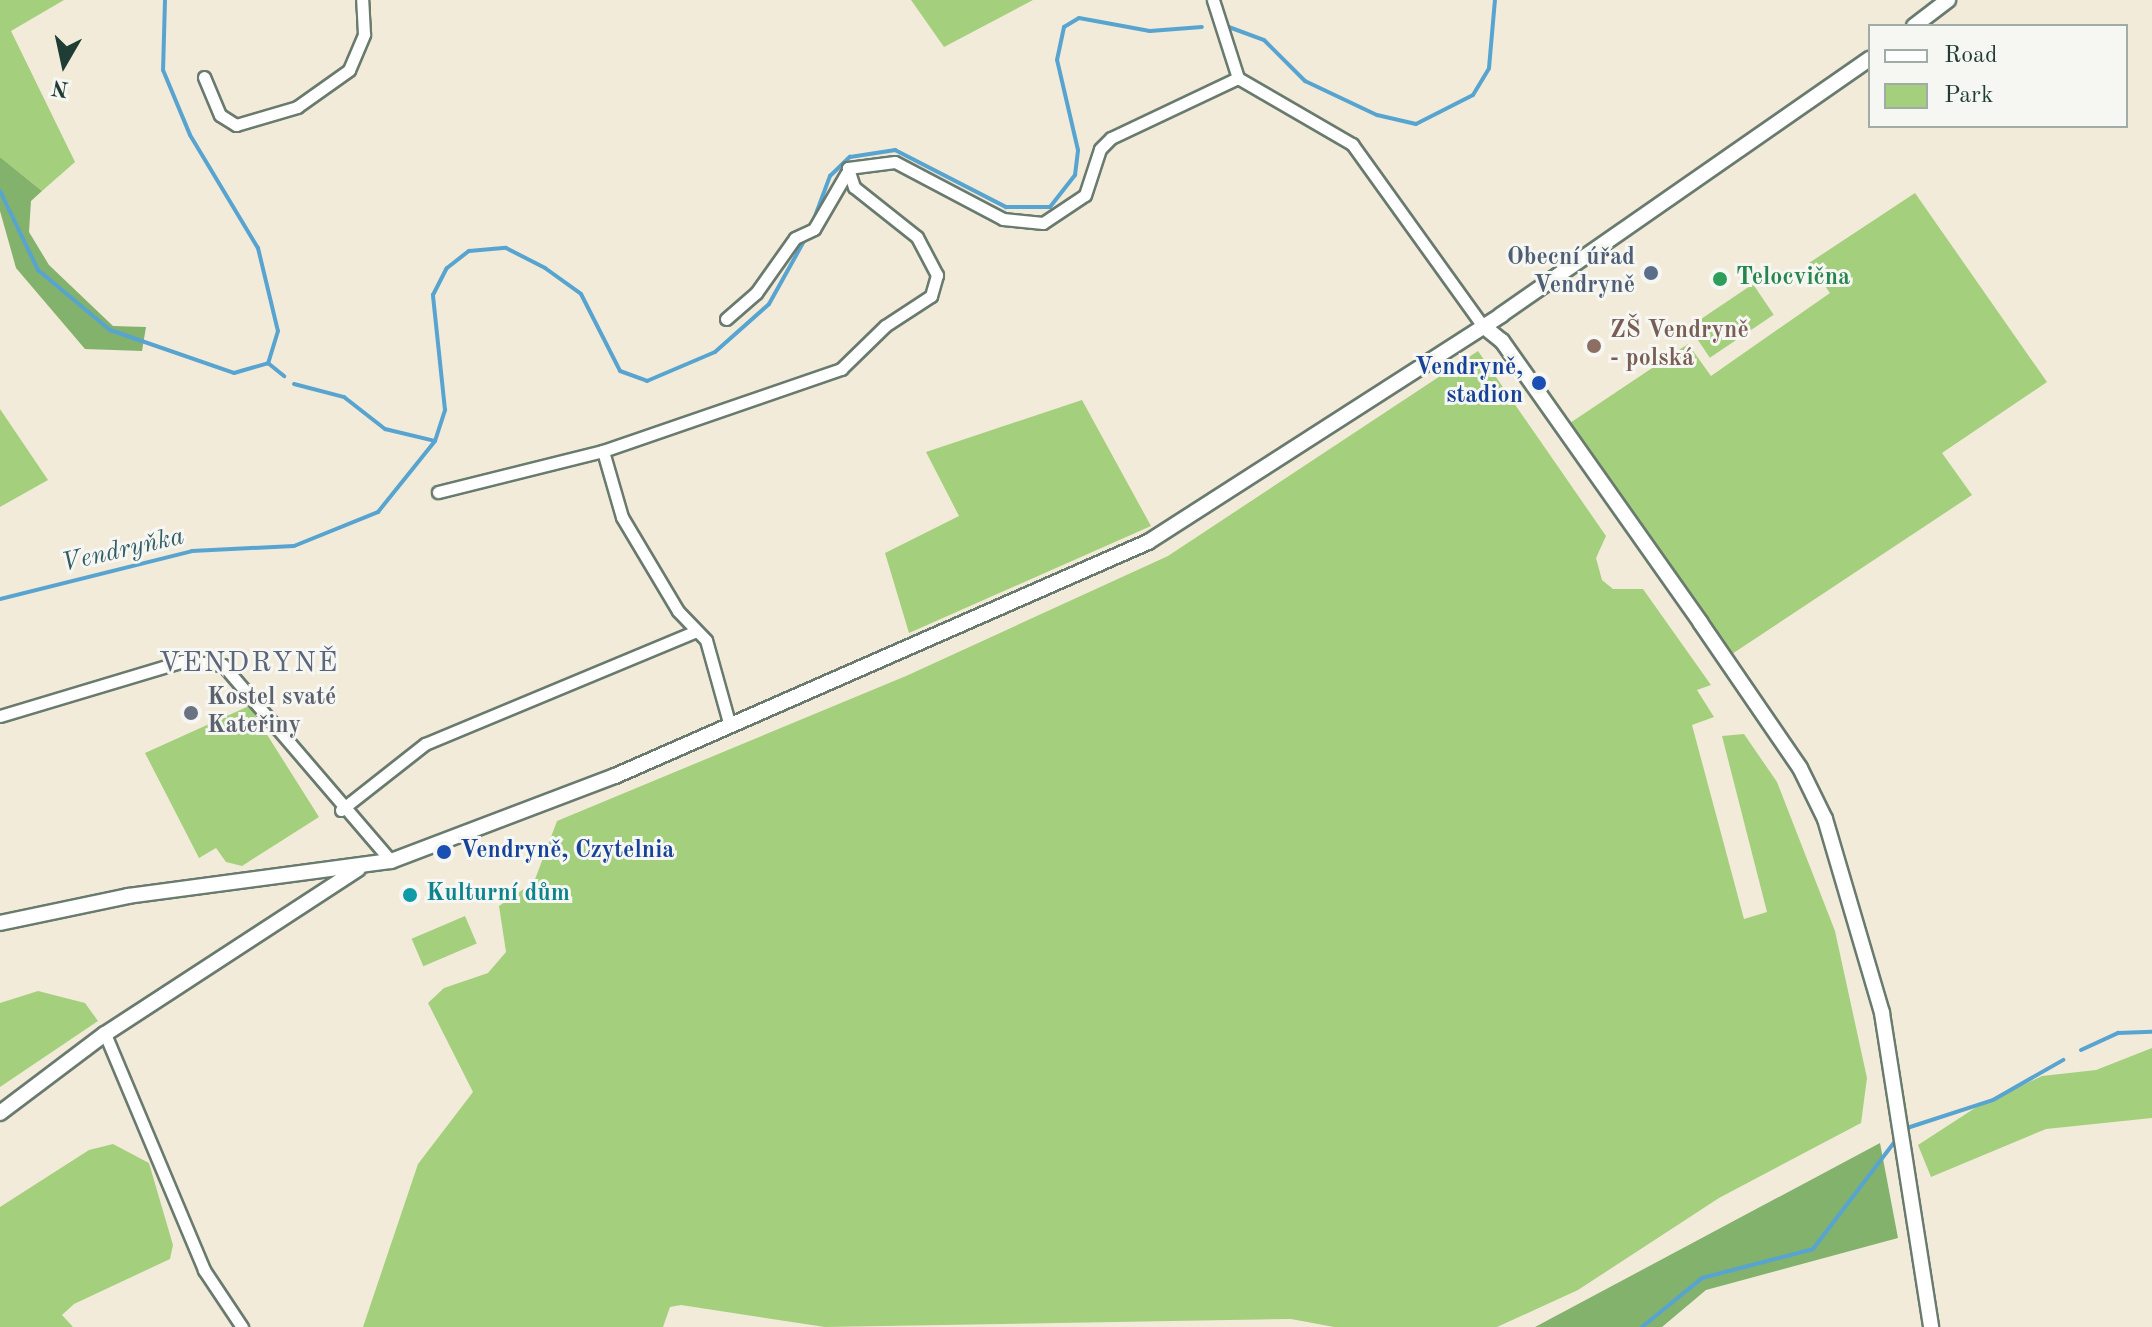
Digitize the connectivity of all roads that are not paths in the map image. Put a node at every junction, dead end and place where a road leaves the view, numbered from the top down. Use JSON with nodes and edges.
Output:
{"nodes":[{"id":1,"x":362,"y":0,"type":"edge"},
{"id":2,"x":1213,"y":0,"type":"edge"},
{"id":3,"x":1948,"y":0,"type":"edge"},
{"id":4,"x":1917,"y":24,"type":"edge"},
{"id":5,"x":1868,"y":60,"type":"edge"},
{"id":6,"x":204,"y":77,"type":"dead end"},
{"id":7,"x":1238,"y":78,"type":"junction"},
{"id":8,"x":846,"y":174,"type":"junction"},
{"id":9,"x":726,"y":319,"type":"dead end"},
{"id":10,"x":1482,"y":325,"type":"junction"},
{"id":11,"x":603,"y":451,"type":"junction"},
{"id":12,"x":438,"y":492,"type":"dead end"},
{"id":13,"x":694,"y":632,"type":"junction"},
{"id":14,"x":0,"y":716,"type":"edge"},
{"id":15,"x":730,"y":726,"type":"junction"},
{"id":16,"x":341,"y":810,"type":"junction"},
{"id":17,"x":391,"y":861,"type":"junction"},
{"id":18,"x":358,"y":869,"type":"junction"},
{"id":19,"x":0,"y":923,"type":"edge"},
{"id":20,"x":105,"y":1034,"type":"junction"},
{"id":21,"x":0,"y":1113,"type":"edge"},
{"id":22,"x":242,"y":1327,"type":"edge"},
{"id":23,"x":1931,"y":1327,"type":"edge"}],
"edges":[{"from":1,"to":6,"type":"street"},
{"from":2,"to":7,"type":"street"},
{"from":3,"to":4,"type":"street"},
{"from":5,"to":10,"type":"street"},
{"from":7,"to":8,"type":"street"},
{"from":7,"to":10,"type":"street"},
{"from":8,"to":9,"type":"street"},
{"from":8,"to":11,"type":"street"},
{"from":10,"to":15,"type":"street"},
{"from":10,"to":23,"type":"street"},
{"from":11,"to":12,"type":"street"},
{"from":11,"to":13,"type":"street"},
{"from":13,"to":15,"type":"street"},
{"from":13,"to":16,"type":"street"},
{"from":14,"to":16,"type":"street"},
{"from":15,"to":17,"type":"street"},
{"from":16,"to":17,"type":"street"},
{"from":17,"to":18,"type":"street"},
{"from":18,"to":19,"type":"street"},
{"from":18,"to":20,"type":"street"},
{"from":20,"to":21,"type":"street"},
{"from":20,"to":22,"type":"street"}]}
